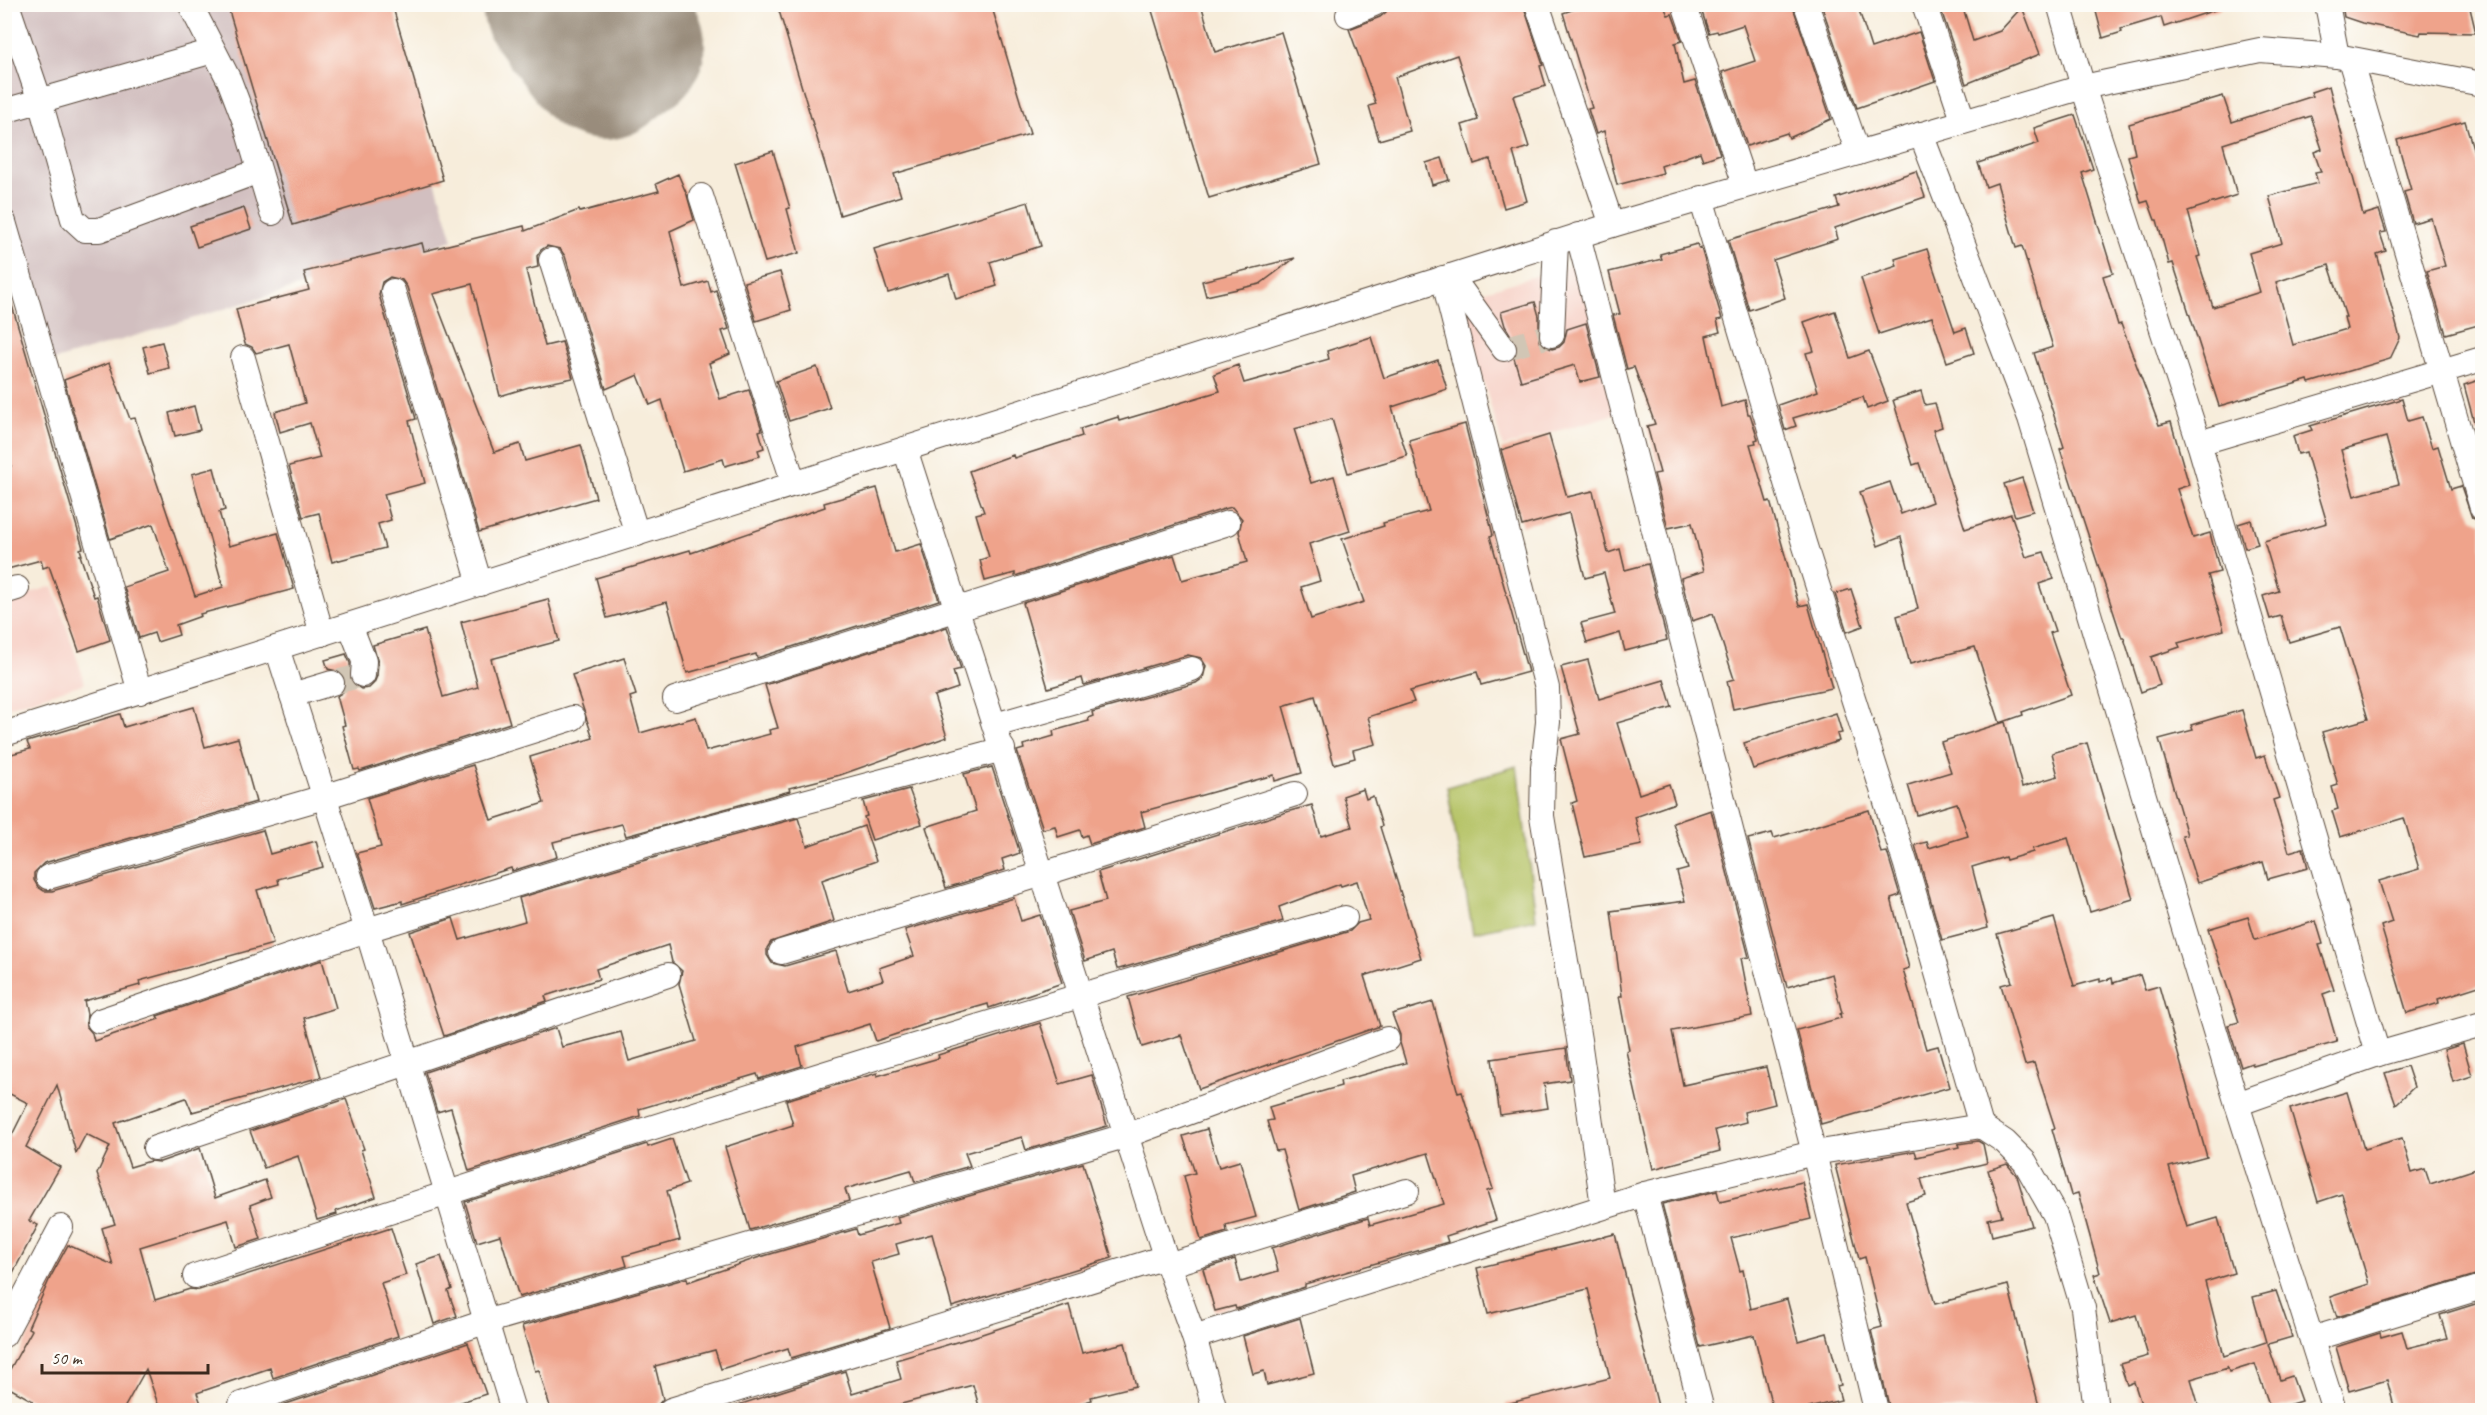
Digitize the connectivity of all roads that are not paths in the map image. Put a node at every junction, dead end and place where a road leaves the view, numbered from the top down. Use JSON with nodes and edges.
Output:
{"nodes":[{"id":1,"x":7,"y":4,"type":"edge"},
{"id":2,"x":190,"y":4,"type":"edge"},
{"id":3,"x":1374,"y":4,"type":"edge"},
{"id":4,"x":1536,"y":4,"type":"edge"},
{"id":5,"x":1684,"y":4,"type":"edge"},
{"id":6,"x":1806,"y":4,"type":"edge"},
{"id":7,"x":1924,"y":4,"type":"edge"},
{"id":8,"x":2059,"y":4,"type":"edge"},
{"id":9,"x":2327,"y":4,"type":"edge"},
{"id":10,"x":1348,"y":15,"type":"dead end"},
{"id":11,"x":213,"y":51,"type":"junction"},
{"id":12,"x":2344,"y":57,"type":"junction"},
{"id":13,"x":2482,"y":84,"type":"edge"},
{"id":14,"x":2083,"y":87,"type":"junction"},
{"id":15,"x":40,"y":101,"type":"junction"},
{"id":16,"x":4,"y":111,"type":"edge"},
{"id":17,"x":1963,"y":120,"type":"junction"},
{"id":18,"x":1921,"y":134,"type":"junction"},
{"id":19,"x":1858,"y":153,"type":"junction"},
{"id":20,"x":260,"y":171,"type":"junction"},
{"id":21,"x":1744,"y":185,"type":"junction"},
{"id":22,"x":701,"y":196,"type":"dead end"},
{"id":23,"x":1701,"y":198,"type":"junction"},
{"id":24,"x":272,"y":213,"type":"dead end"},
{"id":25,"x":4,"y":222,"type":"edge"},
{"id":26,"x":1612,"y":225,"type":"junction"},
{"id":27,"x":1567,"y":239,"type":"junction"},
{"id":28,"x":551,"y":260,"type":"dead end"},
{"id":29,"x":1447,"y":277,"type":"junction"},
{"id":30,"x":393,"y":291,"type":"dead end"},
{"id":31,"x":1552,"y":335,"type":"dead end"},
{"id":32,"x":1504,"y":349,"type":"dead end"},
{"id":33,"x":243,"y":358,"type":"dead end"},
{"id":34,"x":2482,"y":359,"type":"edge"},
{"id":35,"x":2442,"y":371,"type":"junction"},
{"id":36,"x":2199,"y":442,"type":"junction"},
{"id":37,"x":905,"y":449,"type":"junction"},
{"id":38,"x":794,"y":484,"type":"junction"},
{"id":39,"x":2482,"y":508,"type":"edge"},
{"id":40,"x":1228,"y":523,"type":"dead end"},
{"id":41,"x":637,"y":534,"type":"junction"},
{"id":42,"x":480,"y":584,"type":"junction"},
{"id":43,"x":958,"y":611,"type":"junction"},
{"id":44,"x":350,"y":625,"type":"junction"},
{"id":45,"x":322,"y":634,"type":"junction"},
{"id":46,"x":277,"y":648,"type":"junction"},
{"id":47,"x":1192,"y":669,"type":"dead end"},
{"id":48,"x":363,"y":675,"type":"dead end"},
{"id":49,"x":332,"y":683,"type":"tunnel mouth"},
{"id":50,"x":140,"y":692,"type":"junction"},
{"id":51,"x":292,"y":695,"type":"junction"},
{"id":52,"x":675,"y":699,"type":"dead end"},
{"id":53,"x":573,"y":718,"type":"dead end"},
{"id":54,"x":995,"y":725,"type":"junction"},
{"id":55,"x":4,"y":735,"type":"edge"},
{"id":56,"x":1003,"y":749,"type":"junction"},
{"id":57,"x":1295,"y":794,"type":"dead end"},
{"id":58,"x":324,"y":797,"type":"junction"},
{"id":59,"x":1043,"y":874,"type":"junction"},
{"id":60,"x":48,"y":877,"type":"dead end"},
{"id":61,"x":1345,"y":918,"type":"dead end"},
{"id":62,"x":367,"y":930,"type":"junction"},
{"id":63,"x":781,"y":952,"type":"dead end"},
{"id":64,"x":668,"y":975,"type":"dead end"},
{"id":65,"x":1081,"y":994,"type":"junction"},
{"id":66,"x":99,"y":1021,"type":"dead end"},
{"id":67,"x":2482,"y":1024,"type":"edge"},
{"id":68,"x":1387,"y":1039,"type":"dead end"},
{"id":69,"x":2378,"y":1054,"type":"junction"},
{"id":70,"x":406,"y":1062,"type":"junction"},
{"id":71,"x":2236,"y":1104,"type":"junction"},
{"id":72,"x":1981,"y":1126,"type":"junction"},
{"id":73,"x":1128,"y":1135,"type":"junction"},
{"id":74,"x":155,"y":1148,"type":"dead end"},
{"id":75,"x":1814,"y":1153,"type":"junction"},
{"id":76,"x":1407,"y":1191,"type":"dead end"},
{"id":77,"x":446,"y":1192,"type":"junction"},
{"id":78,"x":1645,"y":1194,"type":"junction"},
{"id":79,"x":1603,"y":1206,"type":"junction"},
{"id":80,"x":61,"y":1227,"type":"dead end"},
{"id":81,"x":1167,"y":1261,"type":"junction"},
{"id":82,"x":195,"y":1276,"type":"dead end"},
{"id":83,"x":2482,"y":1287,"type":"edge"},
{"id":84,"x":485,"y":1322,"type":"junction"},
{"id":85,"x":4,"y":1335,"type":"edge"},
{"id":86,"x":1194,"y":1337,"type":"junction"},
{"id":87,"x":2312,"y":1339,"type":"junction"},
{"id":88,"x":242,"y":1404,"type":"dead end"},
{"id":89,"x":513,"y":1410,"type":"edge"},
{"id":90,"x":671,"y":1410,"type":"edge"},
{"id":91,"x":1214,"y":1410,"type":"edge"},
{"id":92,"x":1702,"y":1410,"type":"edge"},
{"id":93,"x":1876,"y":1410,"type":"edge"},
{"id":94,"x":2096,"y":1410,"type":"edge"},
{"id":95,"x":2334,"y":1410,"type":"edge"}],
"edges":[{"from":1,"to":15,"type":"street"},
{"from":2,"to":11,"type":"street"},
{"from":3,"to":10,"type":"street"},
{"from":4,"to":26,"type":"street"},
{"from":5,"to":21,"type":"street"},
{"from":6,"to":19,"type":"street"},
{"from":7,"to":17,"type":"street"},
{"from":8,"to":14,"type":"street"},
{"from":9,"to":12,"type":"street"},
{"from":11,"to":15,"type":"street"},
{"from":11,"to":20,"type":"street"},
{"from":12,"to":13,"type":"street"},
{"from":12,"to":14,"type":"street"},
{"from":12,"to":35,"type":"street"},
{"from":14,"to":17,"type":"street"},
{"from":14,"to":36,"type":"street"},
{"from":15,"to":16,"type":"street"},
{"from":15,"to":20,"type":"street"},
{"from":17,"to":18,"type":"street"},
{"from":18,"to":19,"type":"street"},
{"from":18,"to":71,"type":"street"},
{"from":19,"to":21,"type":"street"},
{"from":20,"to":24,"type":"street"},
{"from":21,"to":23,"type":"street"},
{"from":22,"to":38,"type":"street"},
{"from":23,"to":26,"type":"street"},
{"from":23,"to":72,"type":"street"},
{"from":25,"to":50,"type":"street"},
{"from":26,"to":27,"type":"street"},
{"from":27,"to":29,"type":"street"},
{"from":27,"to":31,"type":"street"},
{"from":27,"to":75,"type":"street"},
{"from":28,"to":41,"type":"street"},
{"from":29,"to":32,"type":"street"},
{"from":29,"to":37,"type":"street"},
{"from":29,"to":79,"type":"street"},
{"from":30,"to":42,"type":"street"},
{"from":33,"to":45,"type":"street"},
{"from":34,"to":35,"type":"street"},
{"from":35,"to":36,"type":"street"},
{"from":35,"to":39,"type":"street"},
{"from":36,"to":69,"type":"street"},
{"from":37,"to":38,"type":"street"},
{"from":37,"to":43,"type":"street"},
{"from":38,"to":41,"type":"street"},
{"from":40,"to":43,"type":"street"},
{"from":41,"to":42,"type":"street"},
{"from":42,"to":44,"type":"street"},
{"from":43,"to":52,"type":"street"},
{"from":43,"to":54,"type":"street"},
{"from":44,"to":45,"type":"street"},
{"from":44,"to":48,"type":"street"},
{"from":45,"to":46,"type":"street"},
{"from":46,"to":50,"type":"street"},
{"from":46,"to":51,"type":"street"},
{"from":47,"to":54,"type":"street"},
{"from":49,"to":51,"type":"street"},
{"from":50,"to":55,"type":"street"},
{"from":51,"to":58,"type":"street"},
{"from":53,"to":58,"type":"street"},
{"from":54,"to":56,"type":"street"},
{"from":56,"to":59,"type":"street"},
{"from":56,"to":62,"type":"street"},
{"from":57,"to":59,"type":"street"},
{"from":58,"to":60,"type":"street"},
{"from":58,"to":62,"type":"street"},
{"from":59,"to":63,"type":"street"},
{"from":59,"to":65,"type":"street"},
{"from":61,"to":65,"type":"street"},
{"from":62,"to":66,"type":"street"},
{"from":62,"to":70,"type":"street"},
{"from":64,"to":70,"type":"street"},
{"from":65,"to":73,"type":"street"},
{"from":65,"to":77,"type":"street"},
{"from":67,"to":69,"type":"street"},
{"from":68,"to":73,"type":"street"},
{"from":69,"to":71,"type":"street"},
{"from":70,"to":74,"type":"street"},
{"from":70,"to":77,"type":"street"},
{"from":71,"to":87,"type":"street"},
{"from":72,"to":75,"type":"street"},
{"from":72,"to":94,"type":"street"},
{"from":73,"to":81,"type":"street"},
{"from":73,"to":84,"type":"street"},
{"from":75,"to":78,"type":"street"},
{"from":75,"to":93,"type":"street"},
{"from":76,"to":81,"type":"street"},
{"from":77,"to":82,"type":"street"},
{"from":77,"to":84,"type":"street"},
{"from":78,"to":79,"type":"street"},
{"from":78,"to":92,"type":"street"},
{"from":79,"to":86,"type":"street"},
{"from":80,"to":85,"type":"street"},
{"from":81,"to":86,"type":"street"},
{"from":81,"to":90,"type":"street"},
{"from":83,"to":87,"type":"street"},
{"from":84,"to":88,"type":"street"},
{"from":84,"to":89,"type":"street"},
{"from":86,"to":91,"type":"street"},
{"from":87,"to":95,"type":"street"}]}
